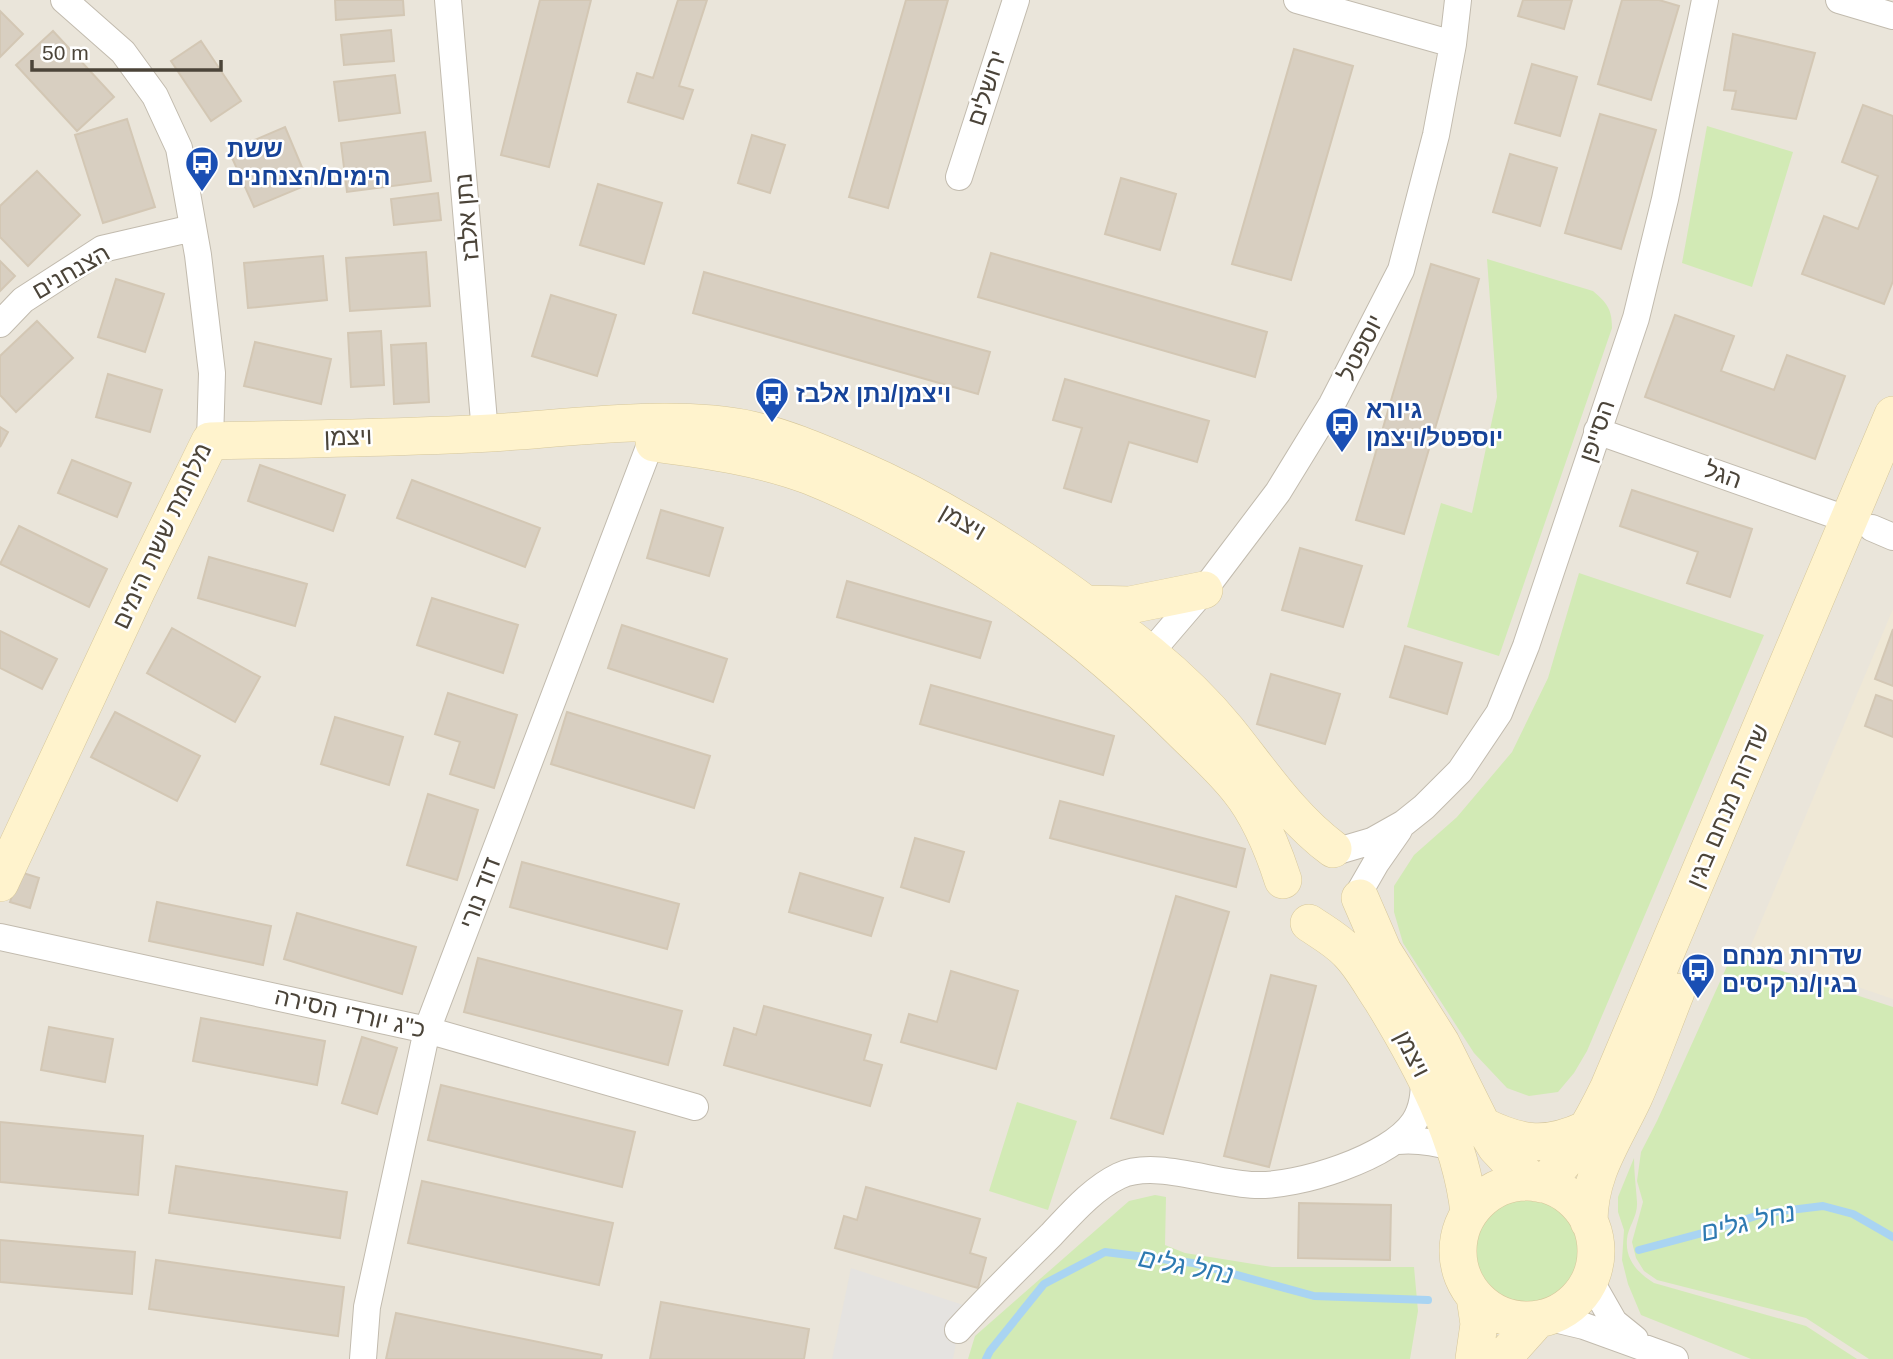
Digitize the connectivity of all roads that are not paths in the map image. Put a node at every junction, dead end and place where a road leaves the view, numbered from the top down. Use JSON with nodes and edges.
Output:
{"nodes":[{"id":1,"x":64,"y":0,"type":"edge"},
{"id":2,"x":448,"y":0,"type":"edge"},
{"id":3,"x":1016,"y":0,"type":"edge"},
{"id":4,"x":1297,"y":0,"type":"edge"},
{"id":5,"x":1458,"y":0,"type":"edge"},
{"id":6,"x":1705,"y":0,"type":"edge"},
{"id":7,"x":1839,"y":0,"type":"edge"},
{"id":8,"x":1893,"y":16,"type":"edge"},
{"id":9,"x":1453,"y":44,"type":"junction"},
{"id":10,"x":959,"y":177,"type":"dead end"},
{"id":11,"x":193,"y":229,"type":"junction"},
{"id":12,"x":0,"y":324,"type":"edge"},
{"id":13,"x":1893,"y":415,"type":"edge"},
{"id":14,"x":1597,"y":431,"type":"junction"},
{"id":15,"x":485,"y":433,"type":"junction"},
{"id":16,"x":210,"y":442,"type":"junction"},
{"id":17,"x":651,"y":442,"type":"junction"},
{"id":18,"x":1893,"y":478,"type":"edge"},
{"id":19,"x":1871,"y":528,"type":"edge"},
{"id":20,"x":1204,"y":590,"type":"junction"},
{"id":21,"x":1087,"y":604,"type":"junction"},
{"id":22,"x":1138,"y":666,"type":"junction"},
{"id":23,"x":1404,"y":823,"type":"junction"},
{"id":24,"x":1336,"y":850,"type":"junction"},
{"id":25,"x":1283,"y":880,"type":"junction"},
{"id":26,"x":0,"y":883,"type":"edge"},
{"id":27,"x":1361,"y":894,"type":"junction"},
{"id":28,"x":1309,"y":923,"type":"junction"},
{"id":29,"x":0,"y":937,"type":"edge"},
{"id":30,"x":427,"y":1030,"type":"junction"},
{"id":31,"x":1424,"y":1077,"type":"junction"},
{"id":32,"x":695,"y":1107,"type":"dead end"},
{"id":33,"x":1483,"y":1126,"type":"junction"},
{"id":34,"x":1587,"y":1129,"type":"junction"},
{"id":35,"x":1397,"y":1141,"type":"junction"},
{"id":36,"x":1455,"y":1148,"type":"junction"},
{"id":37,"x":1539,"y":1184,"type":"junction"},
{"id":38,"x":1469,"y":1213,"type":"junction"},
{"id":39,"x":1589,"y":1222,"type":"junction"},
{"id":40,"x":1590,"y":1280,"type":"junction"},
{"id":41,"x":1475,"y":1297,"type":"junction"},
{"id":42,"x":1542,"y":1318,"type":"junction"},
{"id":43,"x":958,"y":1330,"type":"dead end"},
{"id":44,"x":1665,"y":1355,"type":"edge"},
{"id":45,"x":363,"y":1359,"type":"edge"},
{"id":46,"x":1474,"y":1359,"type":"edge"},
{"id":47,"x":1502,"y":1359,"type":"edge"}],
"edges":[{"from":1,"to":11,"type":"street","name":"מלחמת ששת הימים"},
{"from":2,"to":15,"type":"street","name":"נתן אלבז"},
{"from":3,"to":10,"type":"street","name":"ירושלים"},
{"from":4,"to":9,"type":"street"},
{"from":5,"to":9,"type":"street","name":"יוספטל"},
{"from":6,"to":14,"type":"street","name":"הסייפן"},
{"from":7,"to":8,"type":"street"},
{"from":9,"to":20,"type":"street","name":"יוספטל"},
{"from":11,"to":12,"type":"street","name":"הצנחנים"},
{"from":11,"to":16,"type":"street","name":"מלחמת ששת הימים"},
{"from":13,"to":19,"type":"street","name":"שדרות מנחם בגין"},
{"from":14,"to":19,"type":"street","name":"הגל"},
{"from":14,"to":23,"type":"street","name":"הסייפן"},
{"from":15,"to":16,"type":"street","name":"ויצמן"},
{"from":15,"to":17,"type":"street","name":"ויצמן"},
{"from":15,"to":21,"type":"street","name":"ויצמן"},
{"from":16,"to":26,"type":"street","name":"מלחמת ששת הימים"},
{"from":17,"to":22,"type":"street","name":"ויצמן"},
{"from":17,"to":30,"type":"street","name":"דוד נורי"},
{"from":18,"to":19,"type":"street","name":"שדרות מנחם בגין"},
{"from":19,"to":34,"type":"street","name":"שדרות מנחם בגין"},
{"from":19,"to":39,"type":"street","name":"שדרות מנחם בגין"},
{"from":20,"to":21,"type":"street"},
{"from":20,"to":22,"type":"street","name":"יוספטל"},
{"from":21,"to":22,"type":"street","name":"ויצמן"},
{"from":22,"to":24,"type":"street","name":"ויצמן"},
{"from":22,"to":25,"type":"street","name":"ויצמן"},
{"from":23,"to":24,"type":"street","name":"הסייפן"},
{"from":23,"to":27,"type":"street","name":"הסייפן"},
{"from":24,"to":25,"type":"street"},
{"from":24,"to":27,"type":"street"},
{"from":25,"to":28,"type":"street"},
{"from":27,"to":28,"type":"street"},
{"from":27,"to":33,"type":"street","name":"ויצמן"},
{"from":28,"to":31,"type":"street","name":"ויצמן"},
{"from":29,"to":30,"type":"street","name":"כ\"ג יורדי הסירה"},
{"from":30,"to":32,"type":"street","name":"כ\"ג יורדי הסירה"},
{"from":30,"to":45,"type":"street","name":"דוד נורי"},
{"from":31,"to":35,"type":"street"},
{"from":31,"to":36,"type":"street","name":"ויצמן"},
{"from":33,"to":34,"type":"street"},
{"from":33,"to":37,"type":"street","name":"ויצמן"},
{"from":34,"to":37,"type":"street","name":"שדרות מנחם בגין"},
{"from":35,"to":36,"type":"street"},
{"from":35,"to":43,"type":"street"},
{"from":36,"to":38,"type":"street","name":"ויצמן"},
{"from":37,"to":38,"type":"street"},
{"from":37,"to":39,"type":"street"},
{"from":38,"to":41,"type":"street"},
{"from":39,"to":40,"type":"street"},
{"from":40,"to":42,"type":"street"},
{"from":40,"to":44,"type":"street"},
{"from":41,"to":42,"type":"street"},
{"from":41,"to":46,"type":"street"},
{"from":42,"to":44,"type":"street"},
{"from":42,"to":47,"type":"street"}]}
